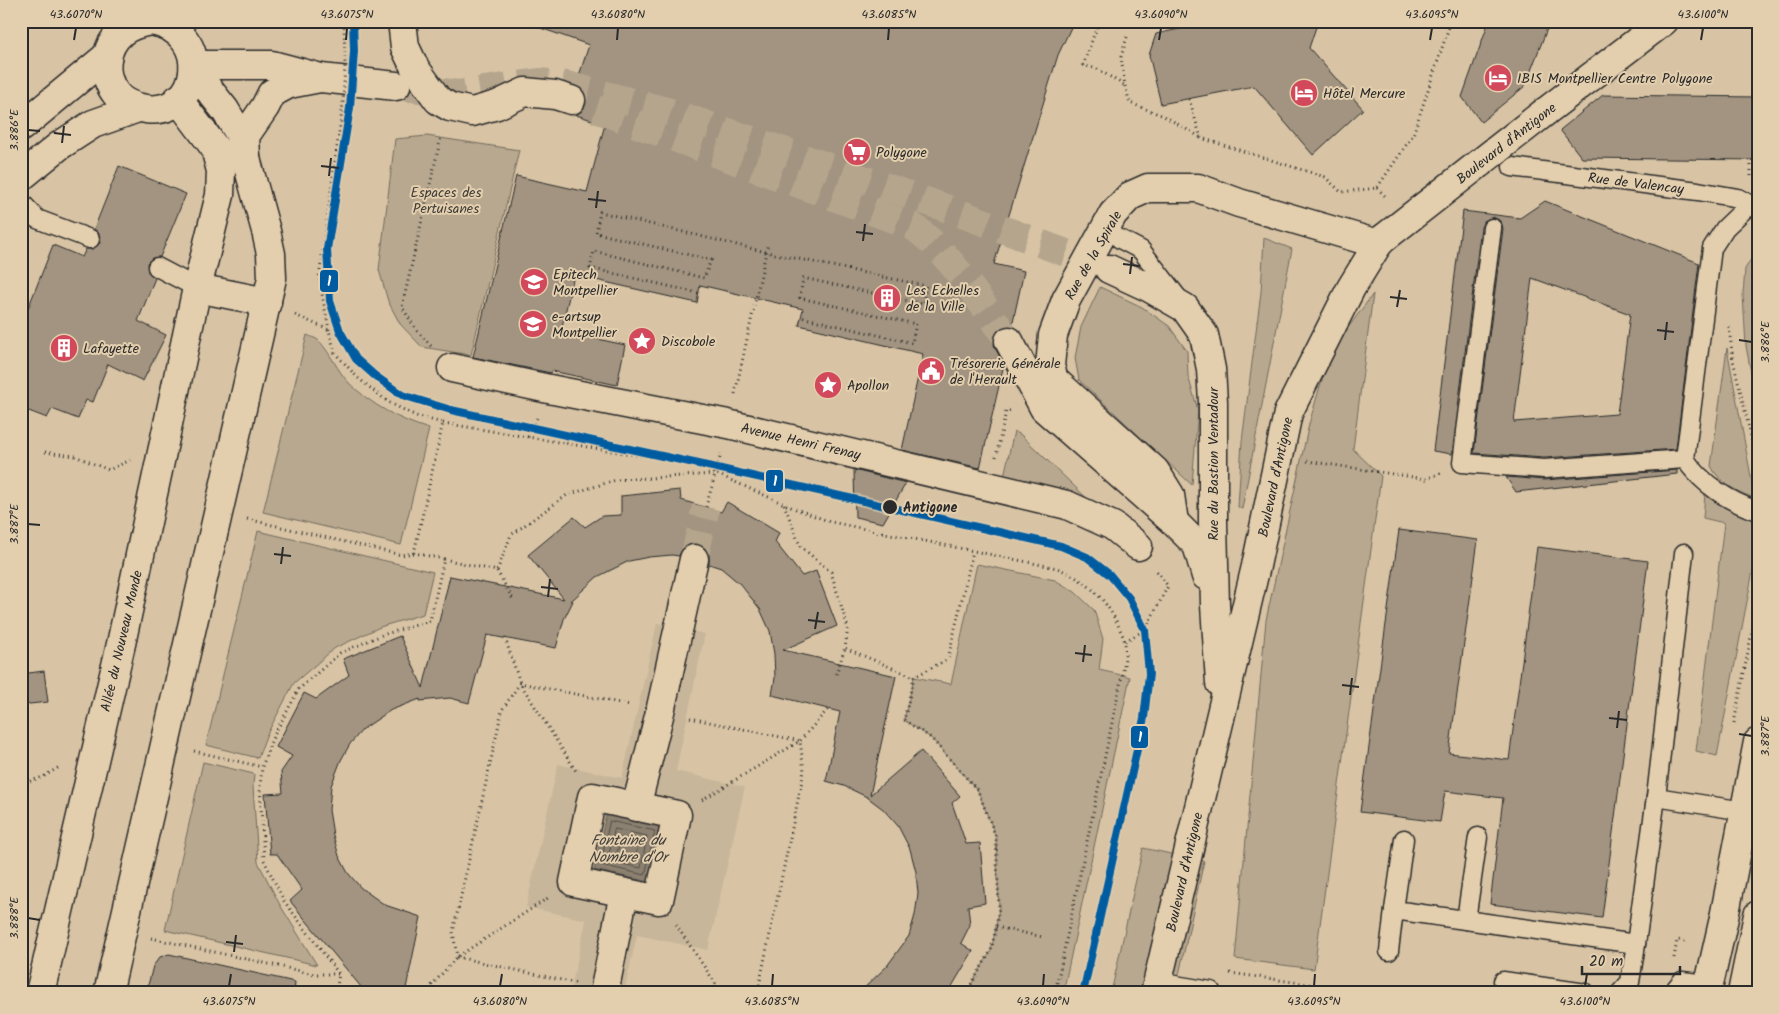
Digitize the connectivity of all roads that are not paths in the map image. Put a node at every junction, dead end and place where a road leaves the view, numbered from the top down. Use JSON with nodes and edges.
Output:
{"nodes":[{"id":1,"x":150,"y":21,"type":"edge"},
{"id":2,"x":402,"y":21,"type":"edge"},
{"id":3,"x":1664,"y":21,"type":"edge"},
{"id":4,"x":180,"y":27,"type":"edge"},
{"id":5,"x":107,"y":56,"type":"junction"},
{"id":6,"x":194,"y":68,"type":"junction"},
{"id":7,"x":321,"y":78,"type":"junction"},
{"id":8,"x":396,"y":86,"type":"tunnel mouth"},
{"id":9,"x":178,"y":99,"type":"junction"},
{"id":10,"x":571,"y":100,"type":"tunnel mouth"},
{"id":11,"x":138,"y":108,"type":"junction"},
{"id":12,"x":21,"y":127,"type":"edge"},
{"id":13,"x":247,"y":166,"type":"junction"},
{"id":14,"x":1512,"y":167,"type":"dead end"},
{"id":15,"x":21,"y":177,"type":"edge"},
{"id":16,"x":21,"y":202,"type":"edge"},
{"id":17,"x":1754,"y":207,"type":"edge"},
{"id":18,"x":1492,"y":228,"type":"dead end"},
{"id":19,"x":90,"y":239,"type":"dead end"},
{"id":20,"x":1120,"y":239,"type":"dead end"},
{"id":21,"x":1381,"y":241,"type":"junction"},
{"id":22,"x":157,"y":267,"type":"dead end"},
{"id":23,"x":1109,"y":268,"type":"tunnel mouth"},
{"id":24,"x":197,"y":288,"type":"junction"},
{"id":25,"x":267,"y":302,"type":"junction"},
{"id":26,"x":1185,"y":308,"type":"junction"},
{"id":27,"x":1009,"y":341,"type":"tunnel mouth"},
{"id":28,"x":452,"y":368,"type":"road end"},
{"id":29,"x":1685,"y":459,"type":"junction"},
{"id":30,"x":1758,"y":510,"type":"edge"},
{"id":31,"x":1174,"y":522,"type":"junction"},
{"id":32,"x":1138,"y":546,"type":"road end"},
{"id":33,"x":1684,"y":553,"type":"dead end"},
{"id":34,"x":694,"y":559,"type":"tunnel mouth"},
{"id":35,"x":1215,"y":605,"type":"junction"},
{"id":36,"x":1222,"y":712,"type":"junction"},
{"id":37,"x":1758,"y":742,"type":"edge"},
{"id":38,"x":1656,"y":797,"type":"junction"},
{"id":39,"x":636,"y":807,"type":"junction"},
{"id":40,"x":1744,"y":811,"type":"junction"},
{"id":41,"x":1478,"y":837,"type":"dead end"},
{"id":42,"x":1404,"y":839,"type":"dead end"},
{"id":43,"x":624,"y":893,"type":"junction"},
{"id":44,"x":1394,"y":910,"type":"junction"},
{"id":45,"x":1758,"y":915,"type":"edge"},
{"id":46,"x":1466,"y":920,"type":"junction"},
{"id":47,"x":1636,"y":944,"type":"junction"},
{"id":48,"x":1389,"y":951,"type":"dead end"},
{"id":49,"x":1503,"y":981,"type":"dead end"},
{"id":50,"x":1156,"y":988,"type":"edge"},
{"id":51,"x":1708,"y":988,"type":"edge"},
{"id":52,"x":604,"y":991,"type":"edge"},
{"id":53,"x":1215,"y":992,"type":"edge"},
{"id":54,"x":40,"y":993,"type":"edge"},
{"id":55,"x":108,"y":993,"type":"edge"},
{"id":56,"x":1586,"y":993,"type":"edge"},
{"id":57,"x":1620,"y":993,"type":"edge"},
{"id":58,"x":1672,"y":993,"type":"edge"},
{"id":59,"x":1742,"y":993,"type":"edge"}],
"edges":[{"from":1,"to":4,"type":"street"},
{"from":1,"to":5,"type":"street"},
{"from":2,"to":10,"type":"street"},
{"from":3,"to":21,"type":"street","name":"Boulevard d'Antigone","bridge":true},
{"from":4,"to":6,"type":"street"},
{"from":5,"to":11,"type":"street"},
{"from":5,"to":12,"type":"street"},
{"from":6,"to":7,"type":"street"},
{"from":6,"to":9,"type":"street"},
{"from":6,"to":13,"type":"street"},
{"from":7,"to":8,"type":"street"},
{"from":7,"to":13,"type":"street"},
{"from":9,"to":11,"type":"street"},
{"from":9,"to":24,"type":"street","name":"Allée du Nouveau Monde"},
{"from":11,"to":15,"type":"street"},
{"from":13,"to":25,"type":"street"},
{"from":14,"to":17,"type":"lane","name":"Rue de Valencay"},
{"from":16,"to":19,"type":"lane"},
{"from":17,"to":29,"type":"lane"},
{"from":18,"to":29,"type":"lane"},
{"from":20,"to":26,"type":"lane"},
{"from":21,"to":31,"type":"street","name":"Rue de la Spirale"},
{"from":21,"to":36,"type":"street","name":"Boulevard d'Antigone"},
{"from":22,"to":24,"type":"lane"},
{"from":23,"to":26,"type":"street","name":"Rue du Bastion Ventadour"},
{"from":24,"to":25,"type":"street"},
{"from":24,"to":54,"type":"street","name":"Allée du Nouveau Monde"},
{"from":25,"to":55,"type":"street"},
{"from":26,"to":35,"type":"street","name":"Rue du Bastion Ventadour"},
{"from":27,"to":31,"type":"street"},
{"from":28,"to":32,"type":"street","name":"Avenue Henri Frenay"},
{"from":29,"to":30,"type":"lane"},
{"from":31,"to":35,"type":"street"},
{"from":33,"to":38,"type":"lane"},
{"from":34,"to":39,"type":"street"},
{"from":35,"to":36,"type":"street","name":"Rue du Bastion Ventadour"},
{"from":36,"to":50,"type":"street","name":"Boulevard d'Antigone"},
{"from":37,"to":40,"type":"street"},
{"from":38,"to":40,"type":"lane"},
{"from":38,"to":47,"type":"lane"},
{"from":39,"to":43,"type":"street"},
{"from":39,"to":43,"type":"street"},
{"from":40,"to":51,"type":"street"},
{"from":41,"to":46,"type":"lane"},
{"from":42,"to":44,"type":"lane"},
{"from":43,"to":52,"type":"street"},
{"from":44,"to":46,"type":"lane"},
{"from":44,"to":48,"type":"lane"},
{"from":45,"to":59,"type":"street"},
{"from":46,"to":47,"type":"lane"},
{"from":47,"to":57,"type":"lane"},
{"from":49,"to":56,"type":"lane"},
{"from":50,"to":53,"type":"lane"},
{"from":51,"to":58,"type":"lane"}]}
